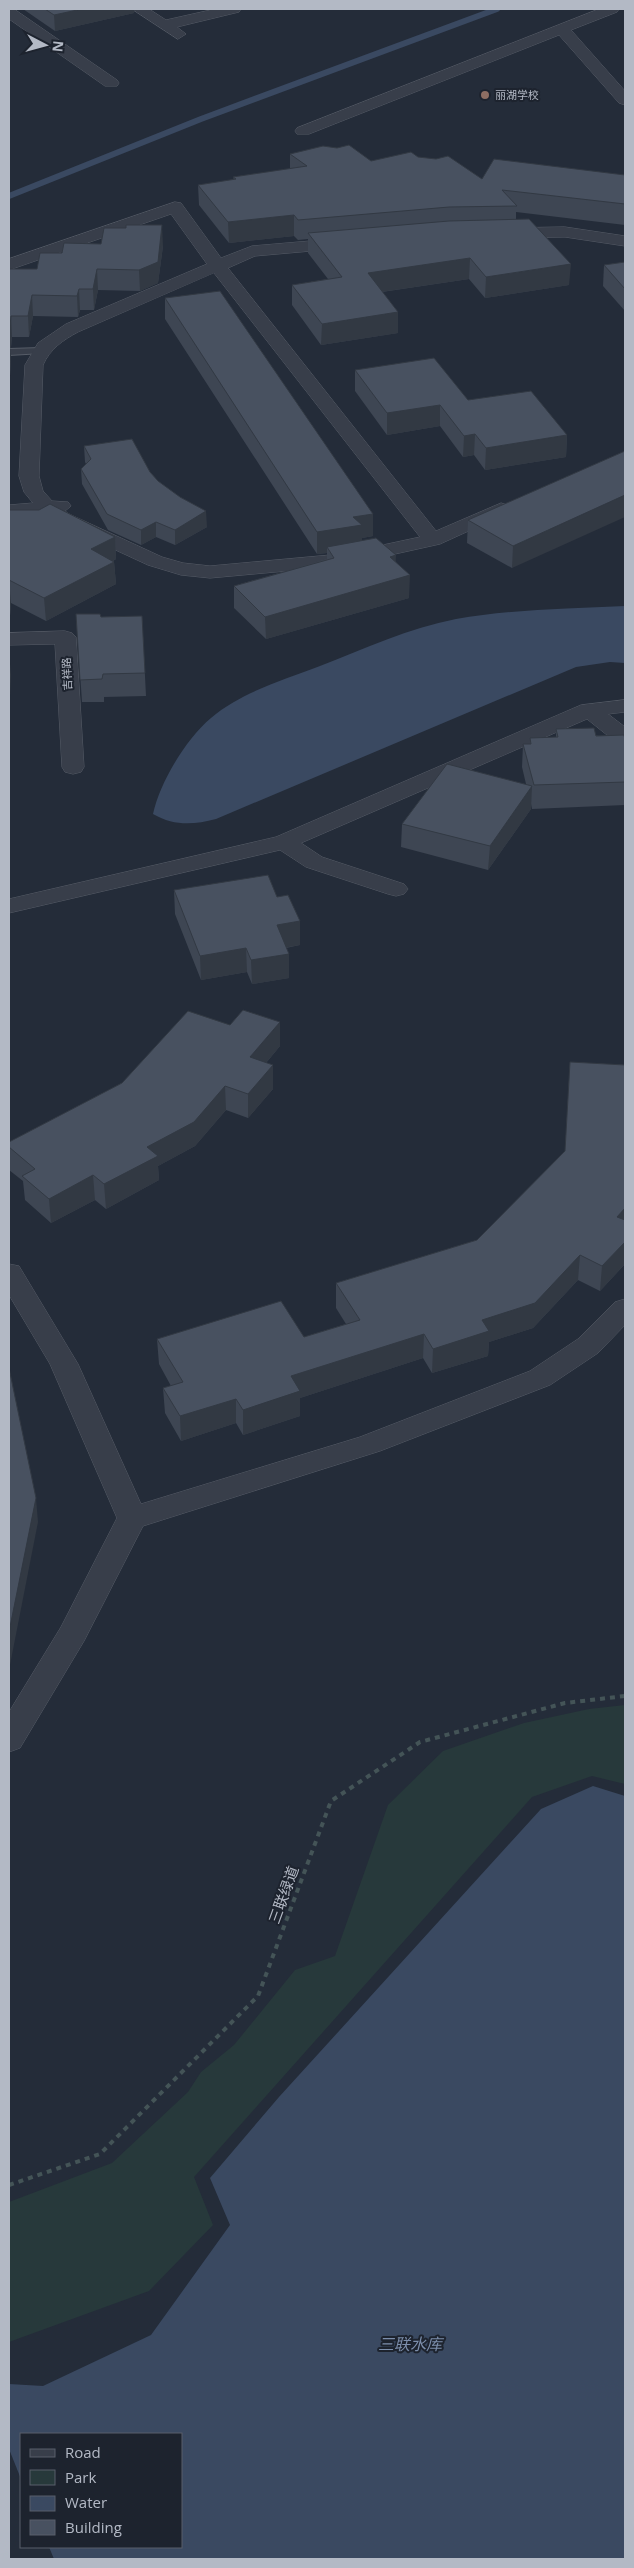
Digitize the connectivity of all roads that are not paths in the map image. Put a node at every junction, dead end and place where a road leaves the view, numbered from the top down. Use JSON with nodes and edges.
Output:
{"nodes":[{"id":1,"x":139,"y":9,"type":"edge"},
{"id":2,"x":234,"y":9,"type":"edge"},
{"id":3,"x":612,"y":9,"type":"edge"},
{"id":4,"x":9,"y":12,"type":"edge"},
{"id":5,"x":164,"y":25,"type":"junction"},
{"id":6,"x":562,"y":29,"type":"junction"},
{"id":7,"x":181,"y":36,"type":"dead end"},
{"id":8,"x":111,"y":83,"type":"dead end"},
{"id":9,"x":625,"y":100,"type":"edge"},
{"id":10,"x":303,"y":131,"type":"dead end"},
{"id":11,"x":488,"y":234,"type":"edge"},
{"id":12,"x":625,"y":240,"type":"edge"},
{"id":13,"x":360,"y":242,"type":"edge"},
{"id":14,"x":9,"y":265,"type":"edge"},
{"id":15,"x":217,"y":265,"type":"junction"},
{"id":16,"x":9,"y":352,"type":"edge"},
{"id":17,"x":40,"y":352,"type":"junction"},
{"id":18,"x":521,"y":500,"type":"edge"},
{"id":19,"x":54,"y":507,"type":"junction"},
{"id":20,"x":9,"y":511,"type":"edge"},
{"id":21,"x":434,"y":540,"type":"junction"},
{"id":22,"x":9,"y":639,"type":"edge"},
{"id":23,"x":625,"y":706,"type":"edge"},
{"id":24,"x":589,"y":710,"type":"junction"},
{"id":25,"x":625,"y":738,"type":"edge"},
{"id":26,"x":73,"y":767,"type":"dead end"},
{"id":27,"x":284,"y":842,"type":"junction"},
{"id":28,"x":396,"y":889,"type":"dead end"},
{"id":29,"x":9,"y":906,"type":"edge"},
{"id":30,"x":9,"y":1273,"type":"edge"},
{"id":31,"x":625,"y":1308,"type":"edge"},
{"id":32,"x":132,"y":1518,"type":"junction"},
{"id":33,"x":9,"y":1739,"type":"edge"}],
"edges":[{"from":1,"to":5,"type":"street"},
{"from":2,"to":5,"type":"street"},
{"from":3,"to":6,"type":"street"},
{"from":4,"to":8,"type":"street"},
{"from":5,"to":7,"type":"street"},
{"from":6,"to":9,"type":"street"},
{"from":6,"to":10,"type":"street"},
{"from":11,"to":12,"type":"street"},
{"from":13,"to":15,"type":"street"},
{"from":14,"to":15,"type":"street"},
{"from":15,"to":17,"type":"street"},
{"from":15,"to":21,"type":"street"},
{"from":16,"to":17,"type":"lane"},
{"from":17,"to":19,"type":"street"},
{"from":18,"to":21,"type":"street"},
{"from":19,"to":20,"type":"street"},
{"from":19,"to":21,"type":"street"},
{"from":22,"to":26,"type":"street","name":"吉祥路"},
{"from":23,"to":24,"type":"street"},
{"from":24,"to":25,"type":"street"},
{"from":24,"to":27,"type":"street"},
{"from":27,"to":28,"type":"street"},
{"from":27,"to":29,"type":"street"},
{"from":30,"to":32,"type":"street"},
{"from":31,"to":32,"type":"street"},
{"from":32,"to":33,"type":"street"}]}
